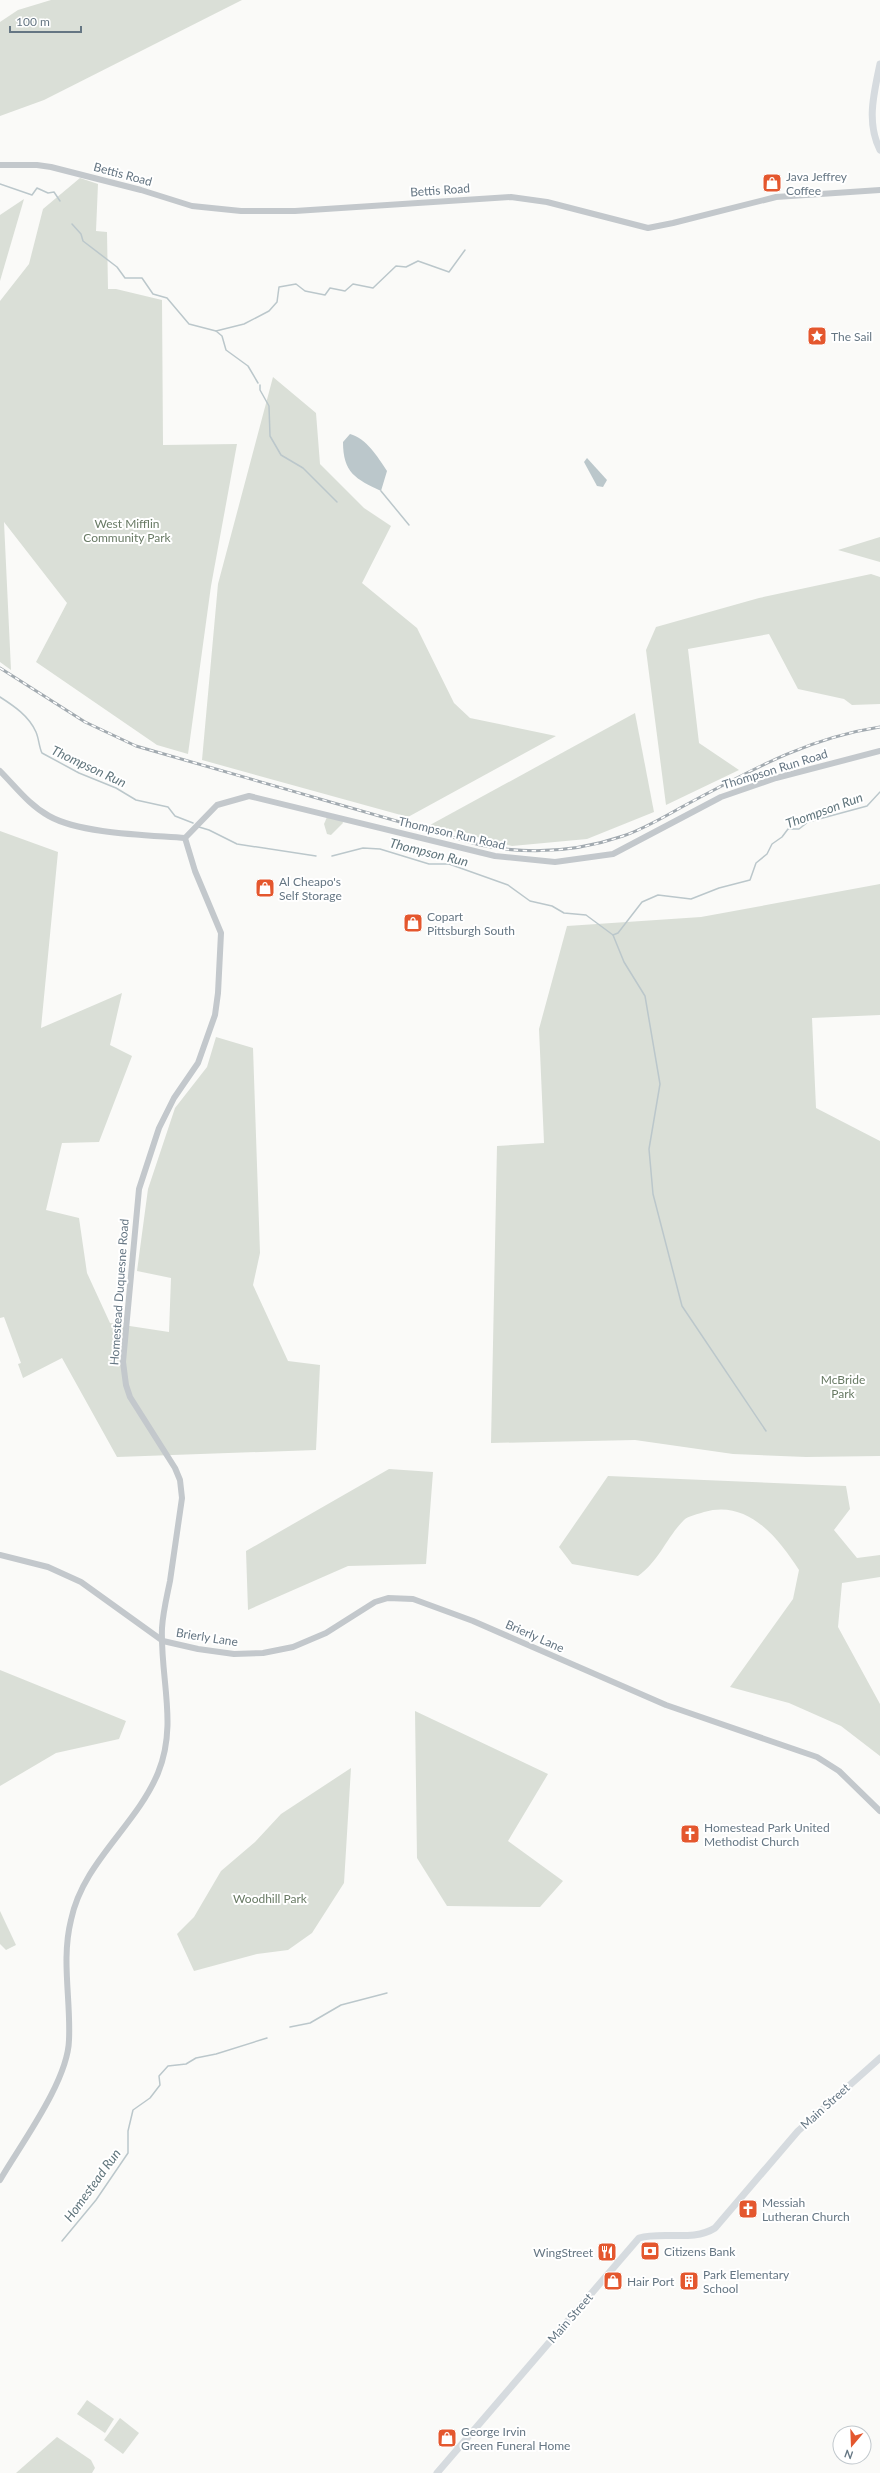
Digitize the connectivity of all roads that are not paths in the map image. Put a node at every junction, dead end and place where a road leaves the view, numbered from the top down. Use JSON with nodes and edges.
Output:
{"nodes":[{"id":1,"x":880,"y":64,"type":"edge"},
{"id":2,"x":880,"y":150,"type":"edge"},
{"id":3,"x":0,"y":165,"type":"edge"},
{"id":4,"x":880,"y":190,"type":"edge"},
{"id":5,"x":880,"y":750,"type":"edge"},
{"id":6,"x":0,"y":771,"type":"edge"},
{"id":7,"x":185,"y":838,"type":"junction"},
{"id":8,"x":0,"y":1555,"type":"edge"},
{"id":9,"x":163,"y":1641,"type":"junction"},
{"id":10,"x":880,"y":1811,"type":"edge"},
{"id":11,"x":880,"y":2058,"type":"edge"},
{"id":12,"x":0,"y":2180,"type":"edge"},
{"id":13,"x":437,"y":2473,"type":"edge"}],
"edges":[{"from":1,"to":2,"type":"main road"},
{"from":3,"to":4,"type":"street","name":"Bettis Road"},
{"from":5,"to":7,"type":"street","name":"Thompson Run Road"},
{"from":6,"to":7,"type":"street"},
{"from":7,"to":9,"type":"street","name":"Homestead Duquesne Road"},
{"from":8,"to":9,"type":"street"},
{"from":9,"to":10,"type":"street","name":"Brierly Lane"},
{"from":9,"to":12,"type":"street","name":"Homestead Duquesne Road"},
{"from":11,"to":13,"type":"main road","name":"Main Street"}]}
